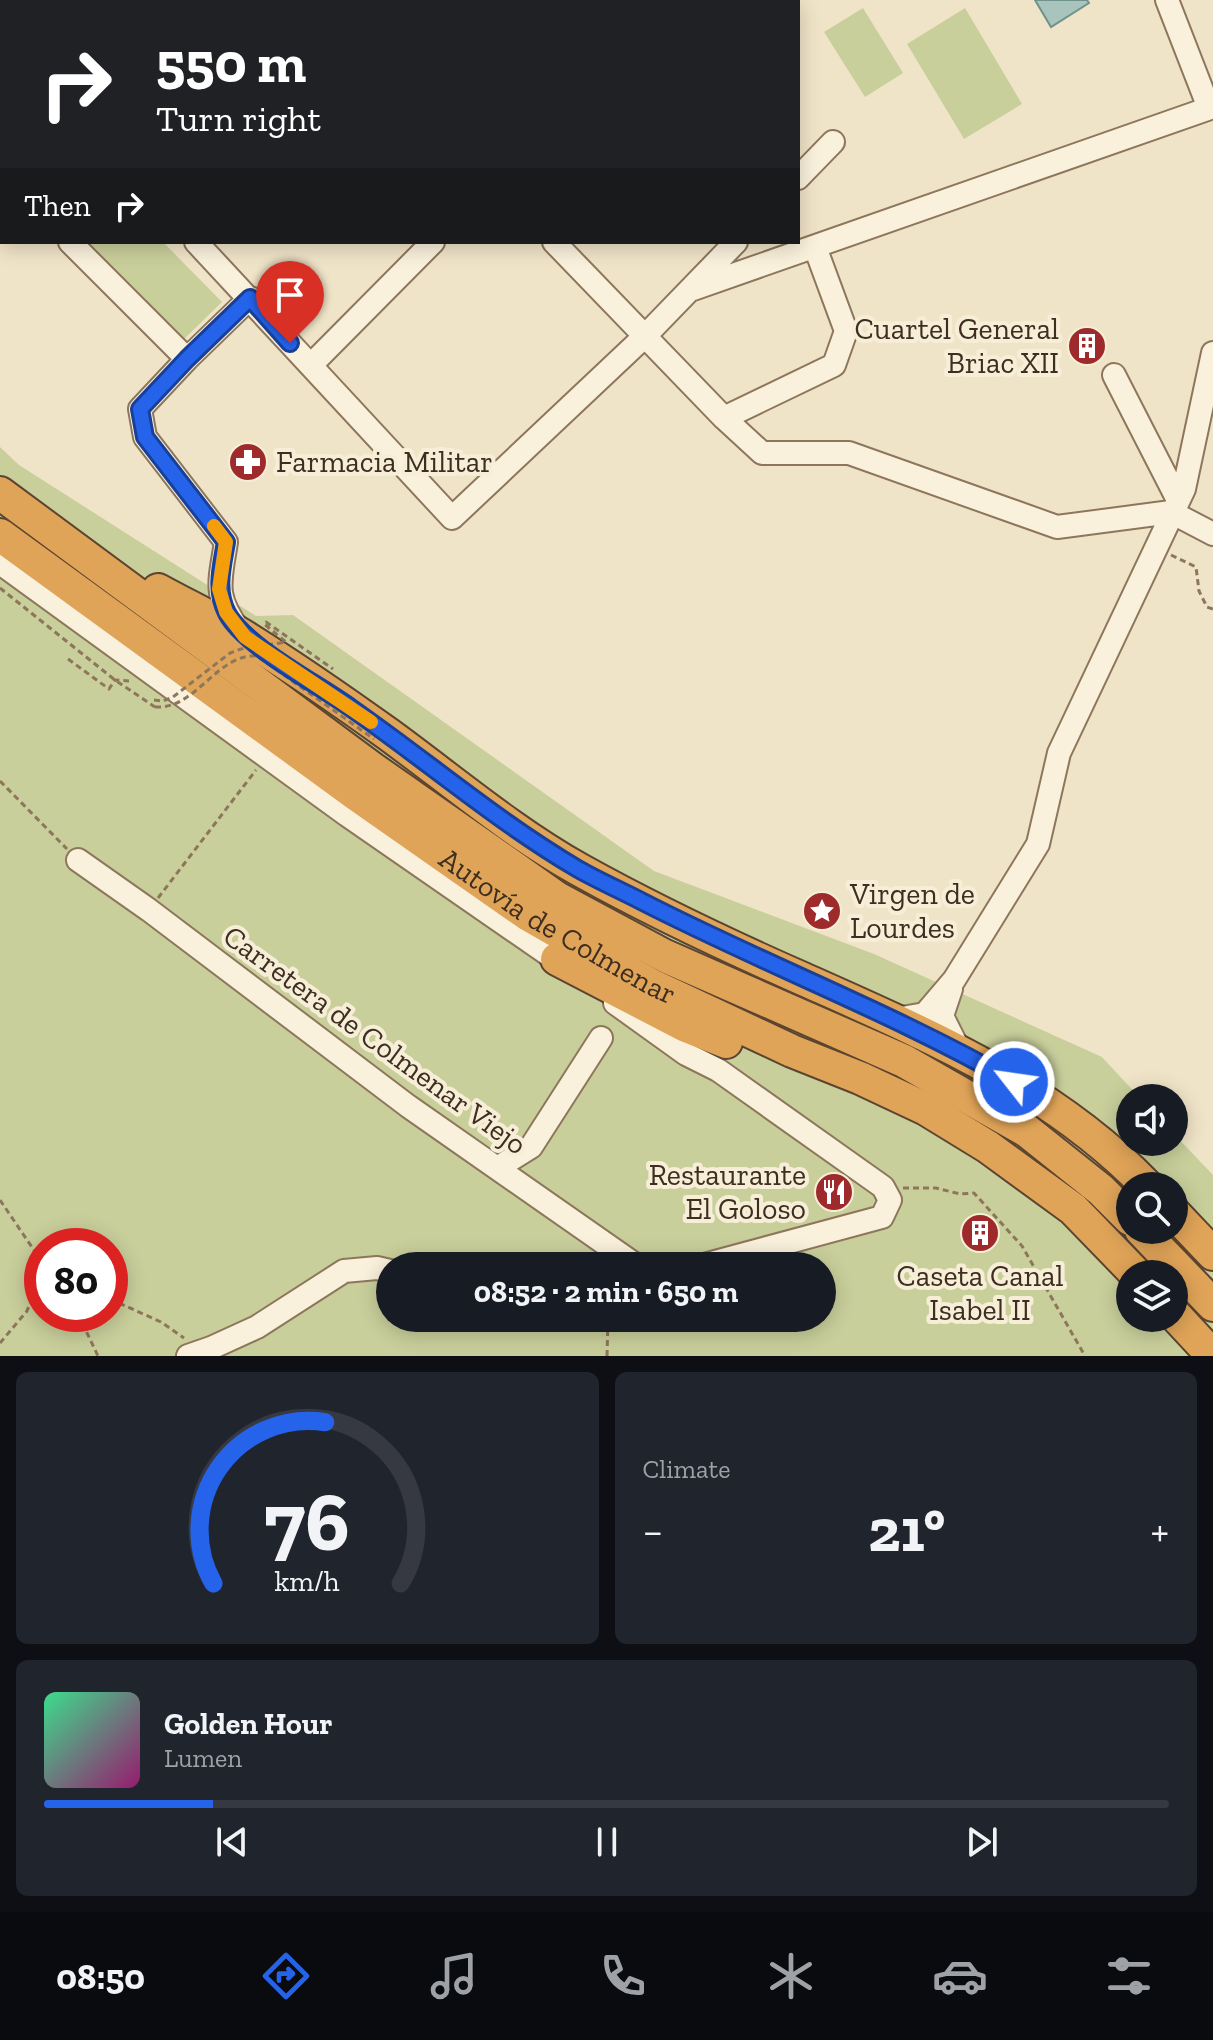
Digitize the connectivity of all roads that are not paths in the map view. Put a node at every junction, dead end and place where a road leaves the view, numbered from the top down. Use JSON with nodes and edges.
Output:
{"nodes":[{"id":1,"x":1167,"y":0,"type":"edge"},
{"id":2,"x":1211,"y":108,"type":"edge"},
{"id":3,"x":833,"y":142,"type":"dead end"},
{"id":4,"x":800,"y":176,"type":"edge"},
{"id":5,"x":72,"y":244,"type":"edge"},
{"id":6,"x":198,"y":244,"type":"edge"},
{"id":7,"x":431,"y":244,"type":"edge"},
{"id":8,"x":556,"y":244,"type":"edge"},
{"id":9,"x":734,"y":244,"type":"edge"},
{"id":10,"x":815,"y":247,"type":"junction"},
{"id":11,"x":689,"y":291,"type":"junction"},
{"id":12,"x":250,"y":298,"type":"junction"},
{"id":13,"x":645,"y":336,"type":"junction"},
{"id":14,"x":1213,"y":353,"type":"edge"},
{"id":15,"x":187,"y":359,"type":"junction"},
{"id":16,"x":311,"y":365,"type":"junction"},
{"id":17,"x":1114,"y":375,"type":"dead end"},
{"id":18,"x":724,"y":418,"type":"junction"},
{"id":19,"x":0,"y":493,"type":"edge"},
{"id":20,"x":1174,"y":506,"type":"junction"},
{"id":21,"x":1213,"y":534,"type":"edge"},
{"id":22,"x":0,"y":535,"type":"edge"},
{"id":23,"x":59,"y":538,"type":"junction"},
{"id":24,"x":0,"y":563,"type":"edge"},
{"id":25,"x":219,"y":589,"type":"junction"},
{"id":26,"x":183,"y":604,"type":"junction"},
{"id":27,"x":245,"y":637,"type":"junction"},
{"id":28,"x":78,"y":860,"type":"road end"},
{"id":29,"x":557,"y":959,"type":"joint"},
{"id":30,"x":954,"y":980,"type":"junction"},
{"id":31,"x":896,"y":1019,"type":"junction"},
{"id":32,"x":601,"y":1038,"type":"dead end"},
{"id":33,"x":686,"y":1040,"type":"junction"},
{"id":34,"x":959,"y":1050,"type":"junction"},
{"id":35,"x":926,"y":1109,"type":"junction"},
{"id":36,"x":497,"y":1168,"type":"junction"},
{"id":37,"x":1134,"y":1172,"type":"edge"},
{"id":38,"x":1116,"y":1205,"type":"edge"},
{"id":39,"x":1188,"y":1228,"type":"edge"},
{"id":40,"x":1154,"y":1244,"type":"edge"},
{"id":41,"x":617,"y":1252,"type":"edge"},
{"id":42,"x":752,"y":1252,"type":"edge"},
{"id":43,"x":1213,"y":1254,"type":"edge"},
{"id":44,"x":1122,"y":1260,"type":"edge"},
{"id":45,"x":376,"y":1268,"type":"edge"},
{"id":46,"x":1213,"y":1305,"type":"edge"},
{"id":47,"x":1188,"y":1329,"type":"edge"},
{"id":48,"x":1177,"y":1332,"type":"edge"},
{"id":49,"x":195,"y":1354,"type":"edge"},
{"id":50,"x":1197,"y":1356,"type":"edge"},
{"id":51,"x":1213,"y":1356,"type":"edge"}],
"edges":[{"from":1,"to":2,"type":"street"},
{"from":2,"to":10,"type":"street"},
{"from":3,"to":4,"type":"street"},
{"from":5,"to":15,"type":"street"},
{"from":6,"to":12,"type":"street"},
{"from":7,"to":16,"type":"street"},
{"from":8,"to":13,"type":"street"},
{"from":9,"to":11,"type":"street"},
{"from":10,"to":11,"type":"street"},
{"from":10,"to":18,"type":"street"},
{"from":11,"to":13,"type":"street"},
{"from":12,"to":15,"type":"street"},
{"from":12,"to":16,"type":"street"},
{"from":13,"to":16,"type":"street"},
{"from":13,"to":18,"type":"street"},
{"from":14,"to":20,"type":"street"},
{"from":15,"to":25,"type":"street"},
{"from":17,"to":20,"type":"street"},
{"from":18,"to":20,"type":"street"},
{"from":19,"to":23,"type":"highway","name":"Autovía de Colmenar"},
{"from":20,"to":21,"type":"street"},
{"from":20,"to":30,"type":"street"},
{"from":22,"to":35,"type":"highway","name":"Autovía de Colmenar"},
{"from":23,"to":26,"type":"highway"},
{"from":23,"to":38,"type":"highway","name":"Autovía de Colmenar"},
{"from":24,"to":29,"type":"street"},
{"from":25,"to":26,"type":"street"},
{"from":25,"to":27,"type":"street"},
{"from":26,"to":27,"type":"highway"},
{"from":27,"to":31,"type":"highway"},
{"from":28,"to":36,"type":"street","name":"Carretera de Colmenar Viejo"},
{"from":29,"to":33,"type":"highway"},
{"from":30,"to":31,"type":"street"},
{"from":30,"to":34,"type":"street"},
{"from":31,"to":34,"type":"highway"},
{"from":32,"to":36,"type":"street"},
{"from":33,"to":35,"type":"highway"},
{"from":33,"to":42,"type":"street"},
{"from":34,"to":37,"type":"highway"},
{"from":35,"to":44,"type":"highway","name":"Autovía de Colmenar"},
{"from":36,"to":41,"type":"street","name":"Carretera de Colmenar Viejo"},
{"from":39,"to":43,"type":"highway"},
{"from":40,"to":46,"type":"highway"},
{"from":45,"to":49,"type":"street"},
{"from":47,"to":51,"type":"highway"},
{"from":48,"to":50,"type":"highway"}]}
